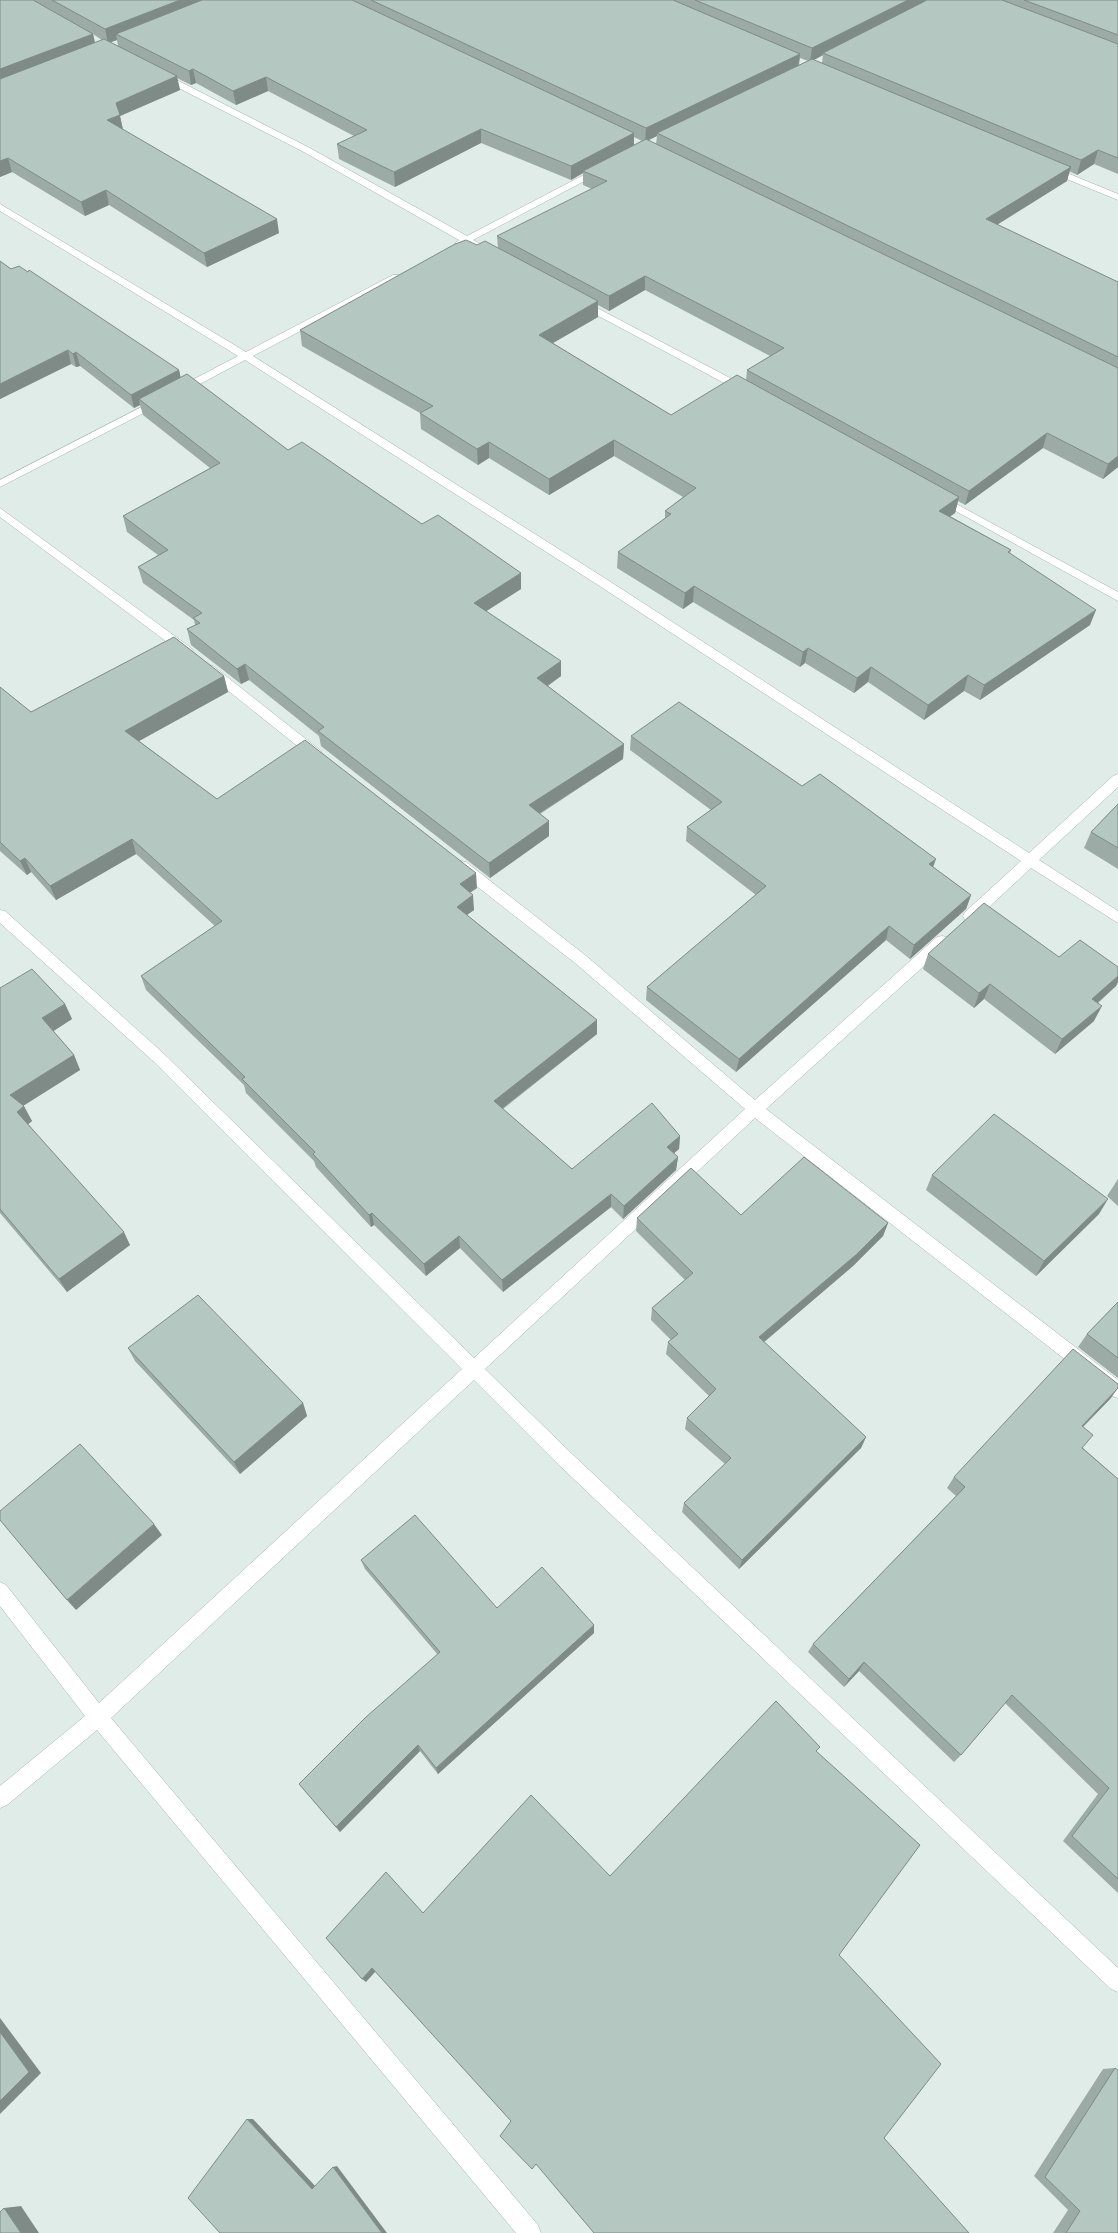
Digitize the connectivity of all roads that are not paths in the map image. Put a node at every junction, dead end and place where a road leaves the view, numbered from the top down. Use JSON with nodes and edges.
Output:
{"nodes":[{"id":1,"x":154,"y":72,"type":"edge"},
{"id":2,"x":611,"y":164,"type":"edge"},
{"id":3,"x":1045,"y":167,"type":"edge"},
{"id":4,"x":1118,"y":197,"type":"edge"},
{"id":5,"x":0,"y":207,"type":"edge"},
{"id":6,"x":466,"y":240,"type":"junction"},
{"id":7,"x":449,"y":249,"type":"edge"},
{"id":8,"x":492,"y":254,"type":"edge"},
{"id":9,"x":406,"y":272,"type":"edge"},
{"id":10,"x":569,"y":296,"type":"edge"},
{"id":11,"x":246,"y":356,"type":"junction"},
{"id":12,"x":751,"y":394,"type":"edge"},
{"id":13,"x":0,"y":484,"type":"edge"},
{"id":14,"x":930,"y":493,"type":"edge"},
{"id":15,"x":0,"y":512,"type":"edge"},
{"id":16,"x":1118,"y":597,"type":"edge"},
{"id":17,"x":326,"y":761,"type":"edge"},
{"id":18,"x":1118,"y":780,"type":"edge"},
{"id":19,"x":449,"y":857,"type":"edge"},
{"id":20,"x":1030,"y":862,"type":"junction"},
{"id":21,"x":0,"y":915,"type":"edge"},
{"id":22,"x":1118,"y":918,"type":"edge"},
{"id":23,"x":755,"y":1109,"type":"junction"},
{"id":24,"x":474,"y":1368,"type":"junction"},
{"id":25,"x":1118,"y":1390,"type":"edge"},
{"id":26,"x":0,"y":1591,"type":"edge"},
{"id":27,"x":98,"y":1717,"type":"junction"},
{"id":28,"x":0,"y":1798,"type":"edge"},
{"id":29,"x":1118,"y":1982,"type":"edge"},
{"id":30,"x":530,"y":2233,"type":"edge"}],
"edges":[{"from":1,"to":6,"type":"street"},
{"from":2,"to":6,"type":"street"},
{"from":3,"to":4,"type":"street"},
{"from":5,"to":11,"type":"street"},
{"from":6,"to":7,"type":"street"},
{"from":6,"to":8,"type":"street"},
{"from":9,"to":11,"type":"street"},
{"from":10,"to":12,"type":"street"},
{"from":11,"to":13,"type":"street"},
{"from":11,"to":20,"type":"street"},
{"from":14,"to":16,"type":"street"},
{"from":15,"to":17,"type":"street"},
{"from":18,"to":20,"type":"street"},
{"from":19,"to":23,"type":"street"},
{"from":20,"to":22,"type":"street"},
{"from":20,"to":23,"type":"street"},
{"from":21,"to":24,"type":"street"},
{"from":23,"to":24,"type":"street"},
{"from":23,"to":25,"type":"street"},
{"from":24,"to":27,"type":"street"},
{"from":24,"to":29,"type":"street"},
{"from":26,"to":27,"type":"street"},
{"from":27,"to":28,"type":"street"},
{"from":27,"to":30,"type":"street"}]}
